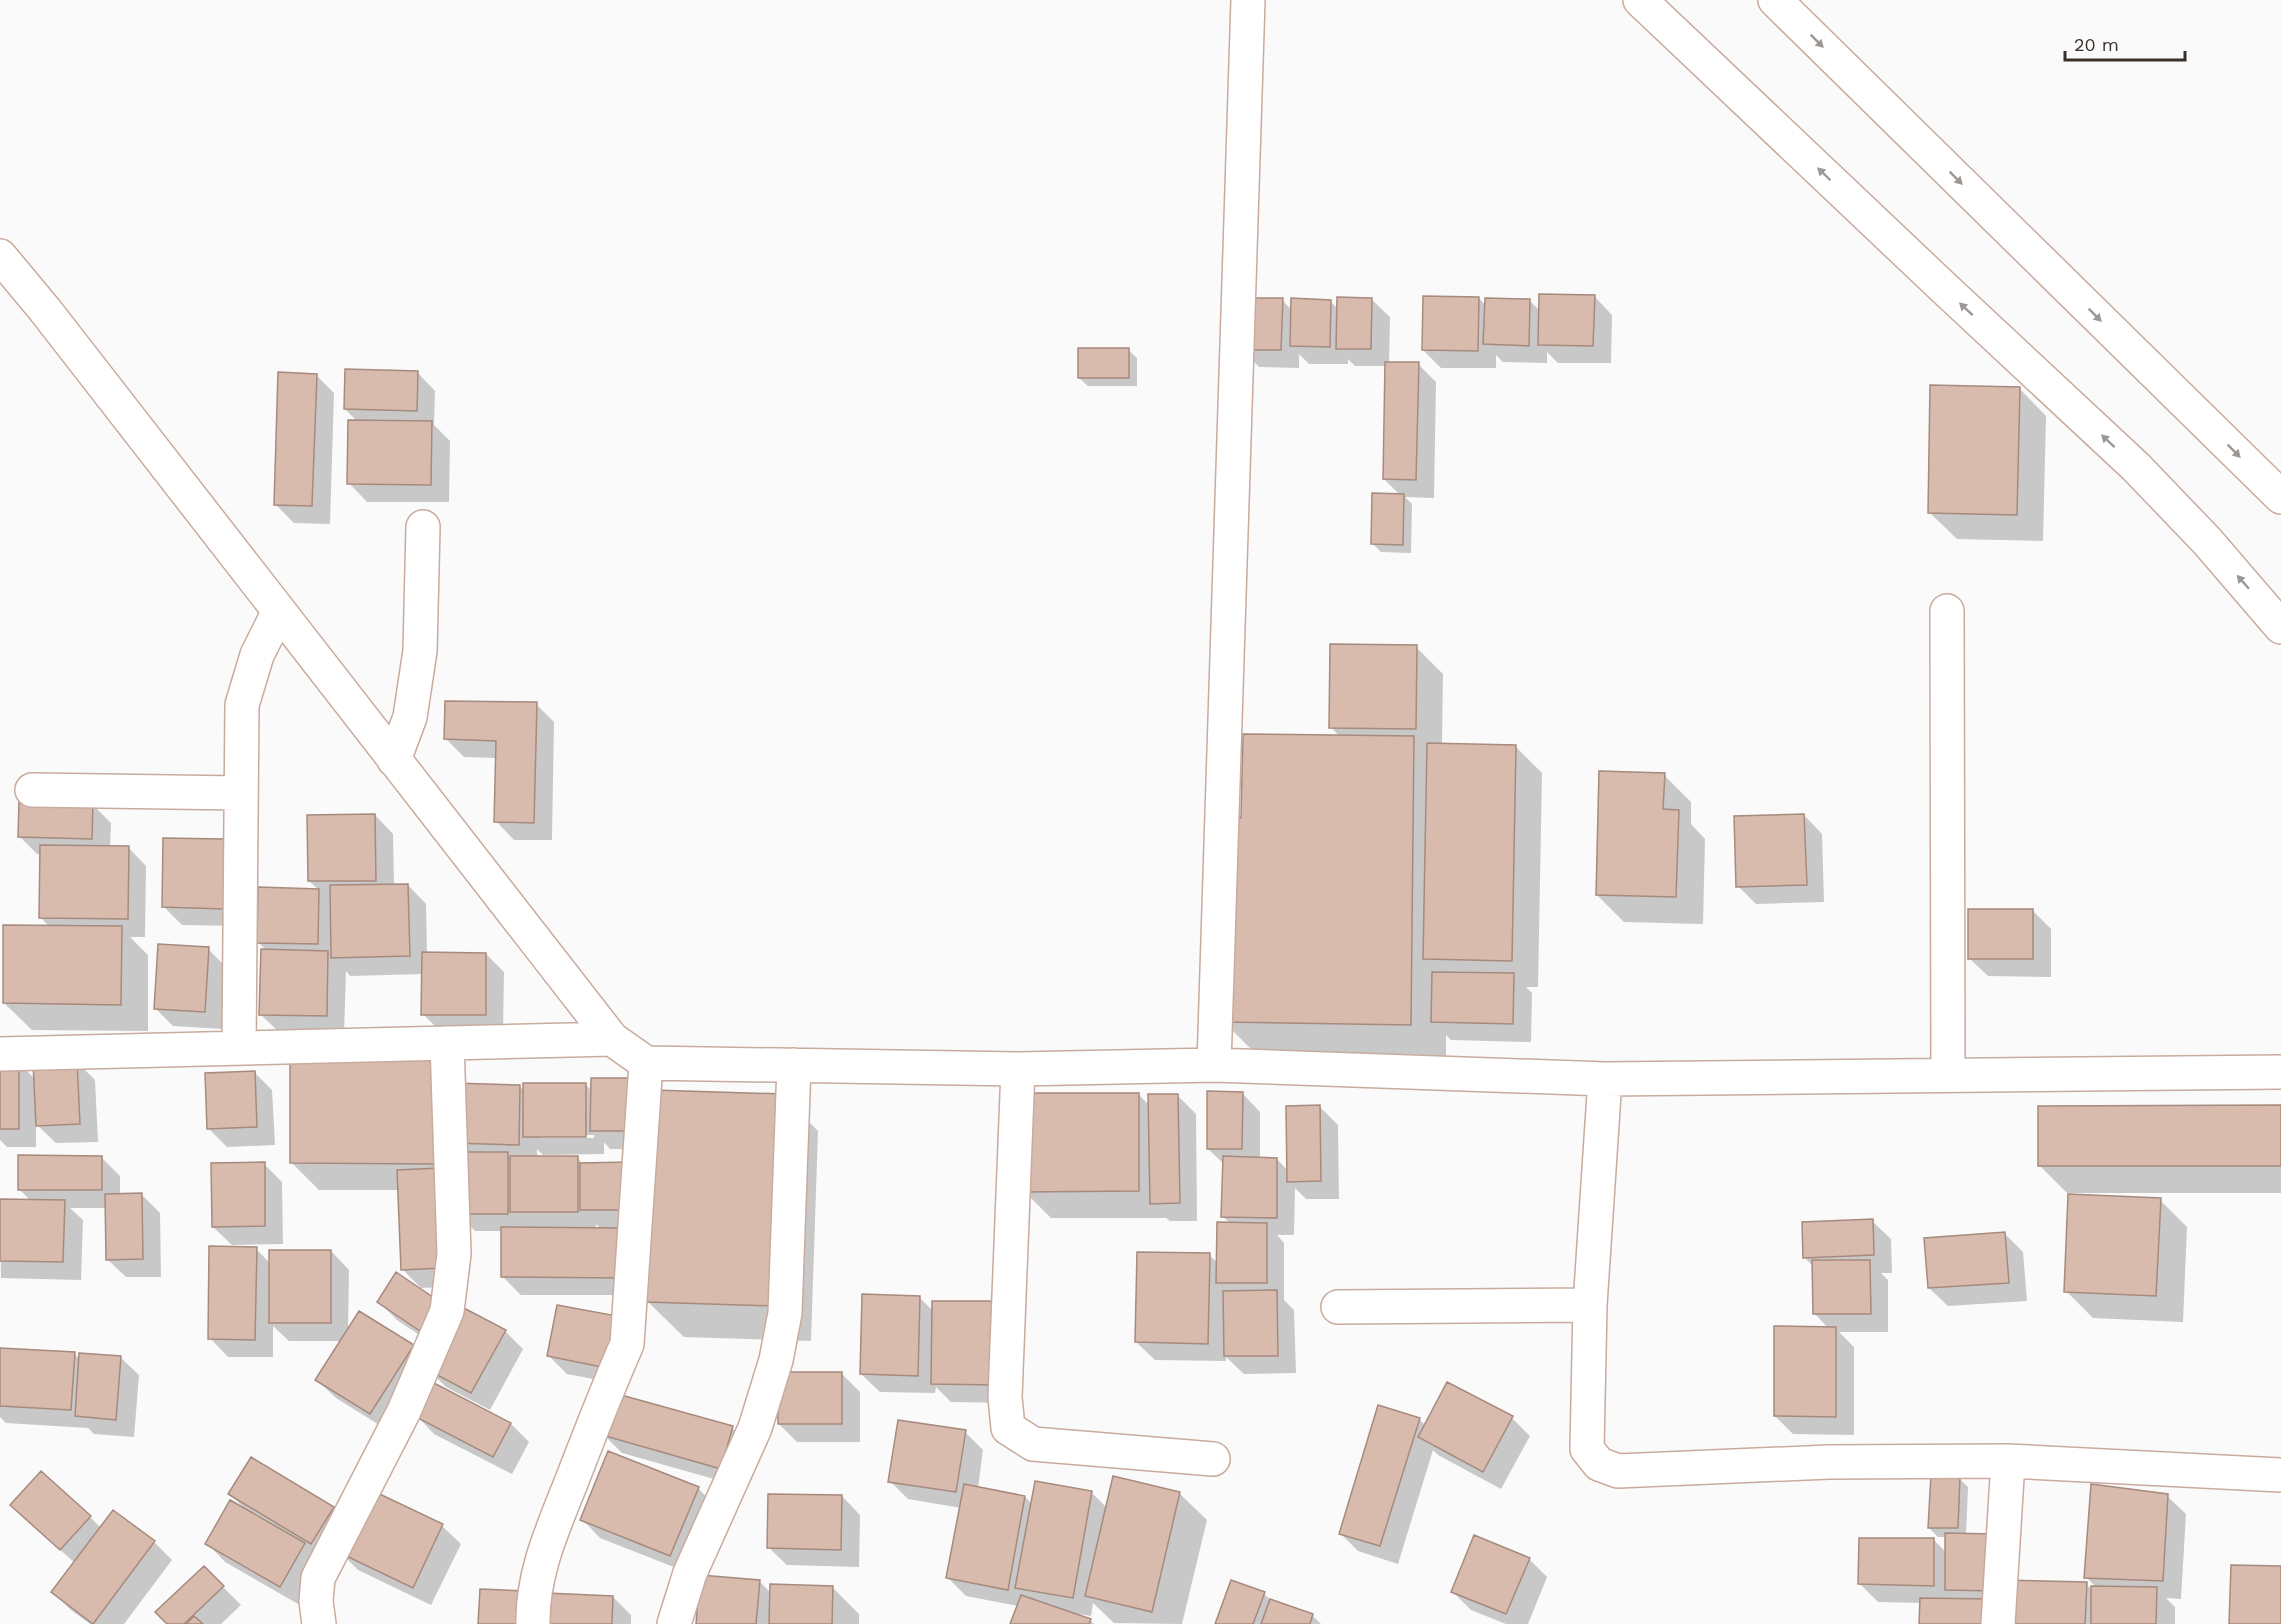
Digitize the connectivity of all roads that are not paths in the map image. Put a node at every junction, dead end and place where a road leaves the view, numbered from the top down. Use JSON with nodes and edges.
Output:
{"nodes":[{"id":1,"x":1248,"y":0,"type":"edge"},
{"id":2,"x":1640,"y":0,"type":"edge"},
{"id":3,"x":1775,"y":0,"type":"edge"},
{"id":4,"x":0,"y":256,"type":"edge"},
{"id":5,"x":2281,"y":497,"type":"edge"},
{"id":6,"x":423,"y":527,"type":"dead end"},
{"id":7,"x":279,"y":611,"type":"junction"},
{"id":8,"x":1947,"y":611,"type":"dead end"},
{"id":9,"x":2281,"y":627,"type":"edge"},
{"id":10,"x":394,"y":760,"type":"junction"},
{"id":11,"x":32,"y":790,"type":"dead end"},
{"id":12,"x":240,"y":793,"type":"junction"},
{"id":13,"x":612,"y":1039,"type":"junction"},
{"id":14,"x":447,"y":1043,"type":"junction"},
{"id":15,"x":239,"y":1048,"type":"junction"},
{"id":16,"x":0,"y":1054,"type":"edge"},
{"id":17,"x":646,"y":1063,"type":"junction"},
{"id":18,"x":794,"y":1065,"type":"junction"},
{"id":19,"x":1214,"y":1065,"type":"junction"},
{"id":20,"x":1018,"y":1069,"type":"junction"},
{"id":21,"x":2281,"y":1072,"type":"edge"},
{"id":22,"x":1948,"y":1075,"type":"junction"},
{"id":23,"x":1605,"y":1078,"type":"junction"},
{"id":24,"x":1590,"y":1305,"type":"junction"},
{"id":25,"x":1338,"y":1307,"type":"dead end"},
{"id":26,"x":1213,"y":1459,"type":"dead end"},
{"id":27,"x":2008,"y":1461,"type":"junction"},
{"id":28,"x":2281,"y":1475,"type":"edge"},
{"id":29,"x":319,"y":1624,"type":"edge"},
{"id":30,"x":533,"y":1624,"type":"edge"},
{"id":31,"x":674,"y":1624,"type":"edge"},
{"id":32,"x":1998,"y":1624,"type":"edge"}],
"edges":[{"from":1,"to":19,"type":"street"},
{"from":9,"to":2,"type":"street","one_way":true},
{"from":3,"to":5,"type":"street","one_way":true},
{"from":4,"to":7,"type":"street"},
{"from":6,"to":10,"type":"street"},
{"from":7,"to":10,"type":"street"},
{"from":7,"to":12,"type":"street"},
{"from":8,"to":22,"type":"street"},
{"from":10,"to":13,"type":"street"},
{"from":11,"to":12,"type":"street"},
{"from":12,"to":15,"type":"street"},
{"from":13,"to":14,"type":"street"},
{"from":13,"to":17,"type":"street"},
{"from":14,"to":15,"type":"street"},
{"from":14,"to":29,"type":"street"},
{"from":15,"to":16,"type":"street"},
{"from":17,"to":18,"type":"street"},
{"from":17,"to":30,"type":"street"},
{"from":18,"to":20,"type":"street"},
{"from":18,"to":31,"type":"street"},
{"from":19,"to":20,"type":"street"},
{"from":19,"to":23,"type":"street"},
{"from":20,"to":26,"type":"street"},
{"from":21,"to":22,"type":"street"},
{"from":22,"to":23,"type":"street"},
{"from":23,"to":24,"type":"street"},
{"from":24,"to":25,"type":"street"},
{"from":24,"to":27,"type":"street"},
{"from":27,"to":28,"type":"street"},
{"from":27,"to":32,"type":"street"}]}
